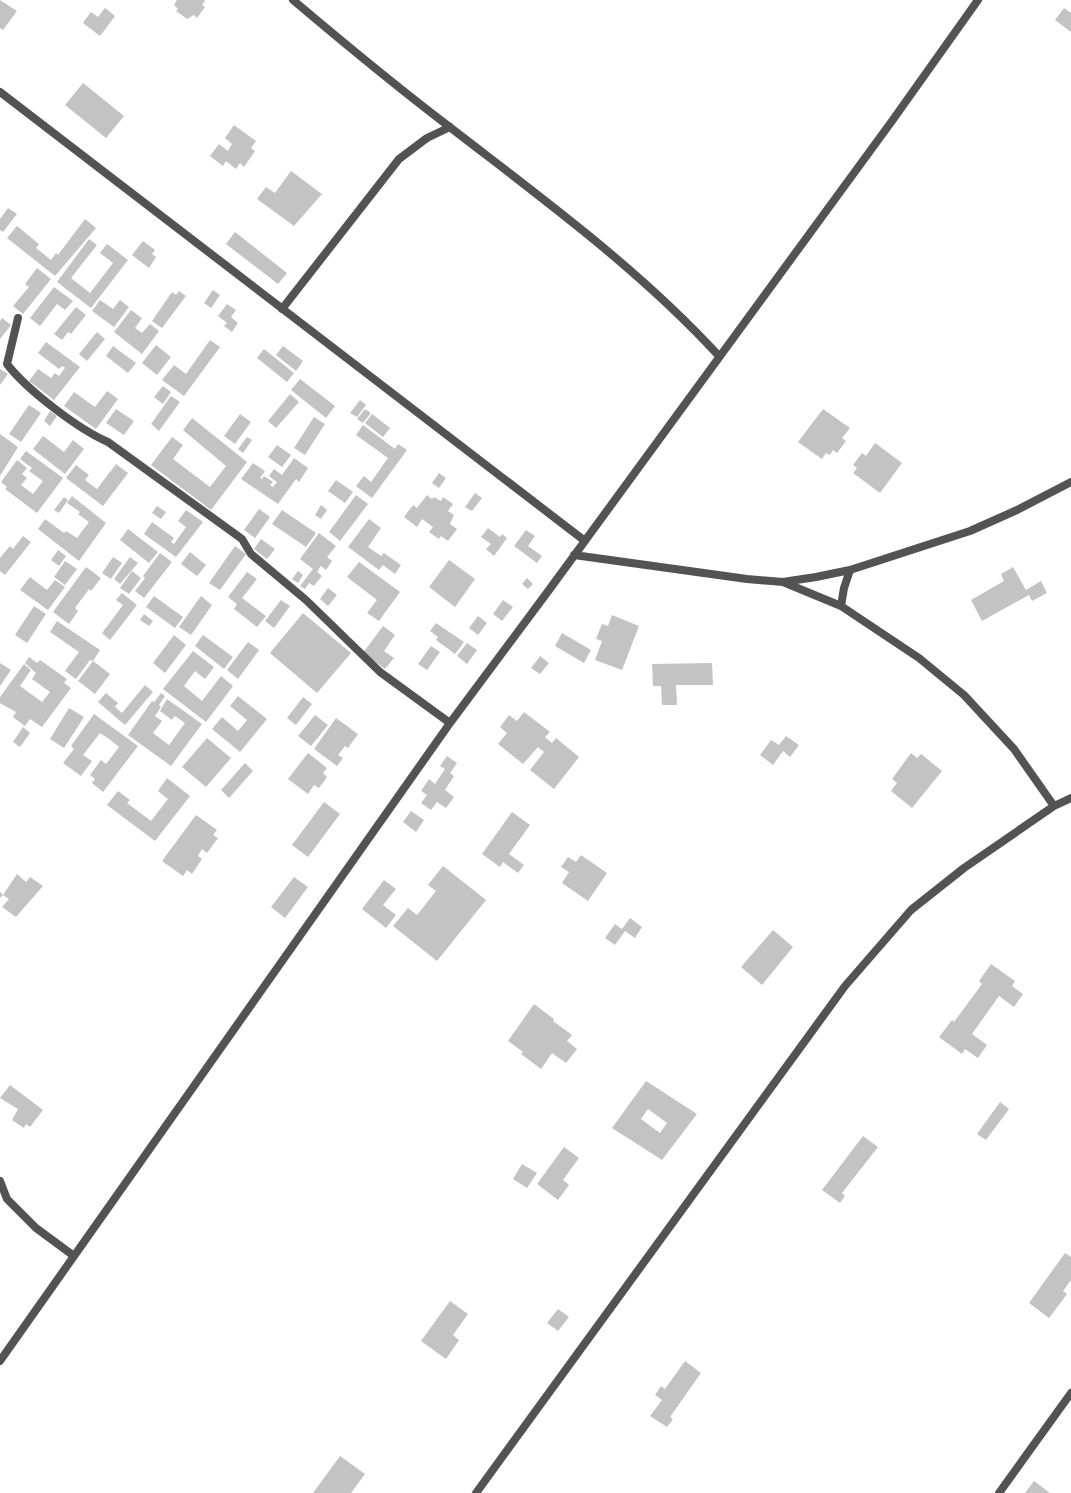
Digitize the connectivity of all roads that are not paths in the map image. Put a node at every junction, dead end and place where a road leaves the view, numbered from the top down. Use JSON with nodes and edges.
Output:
{"nodes":[{"id":1,"x":293,"y":0,"type":"edge"},
{"id":2,"x":978,"y":0,"type":"edge"},
{"id":3,"x":0,"y":92,"type":"edge"},
{"id":4,"x":450,"y":127,"type":"junction"},
{"id":5,"x":282,"y":309,"type":"junction"},
{"id":6,"x":18,"y":318,"type":"dead end"},
{"id":7,"x":719,"y":356,"type":"junction"},
{"id":8,"x":1071,"y":482,"type":"edge"},
{"id":9,"x":585,"y":541,"type":"junction"},
{"id":10,"x":574,"y":555,"type":"junction"},
{"id":11,"x":850,"y":570,"type":"junction"},
{"id":12,"x":784,"y":582,"type":"junction"},
{"id":13,"x":841,"y":606,"type":"junction"},
{"id":14,"x":450,"y":723,"type":"junction"},
{"id":15,"x":1071,"y":798,"type":"edge"},
{"id":16,"x":1054,"y":806,"type":"junction"},
{"id":17,"x":0,"y":1181,"type":"edge"},
{"id":18,"x":74,"y":1256,"type":"junction"},
{"id":19,"x":0,"y":1361,"type":"edge"},
{"id":20,"x":1071,"y":1393,"type":"edge"},
{"id":21,"x":476,"y":1493,"type":"edge"},
{"id":22,"x":999,"y":1493,"type":"edge"}],
"edges":[{"from":1,"to":4,"type":"street"},
{"from":2,"to":7,"type":"street"},
{"from":3,"to":5,"type":"street"},
{"from":4,"to":5,"type":"street"},
{"from":4,"to":7,"type":"street"},
{"from":5,"to":9,"type":"street"},
{"from":6,"to":14,"type":"street"},
{"from":7,"to":9,"type":"street"},
{"from":8,"to":11,"type":"street"},
{"from":9,"to":10,"type":"street"},
{"from":10,"to":12,"type":"street"},
{"from":10,"to":14,"type":"street"},
{"from":11,"to":12,"type":"street"},
{"from":11,"to":13,"type":"street"},
{"from":12,"to":13,"type":"street"},
{"from":13,"to":16,"type":"street"},
{"from":14,"to":18,"type":"street"},
{"from":15,"to":16,"type":"street"},
{"from":16,"to":21,"type":"street"},
{"from":17,"to":18,"type":"street"},
{"from":18,"to":19,"type":"street"},
{"from":20,"to":22,"type":"street"}]}
